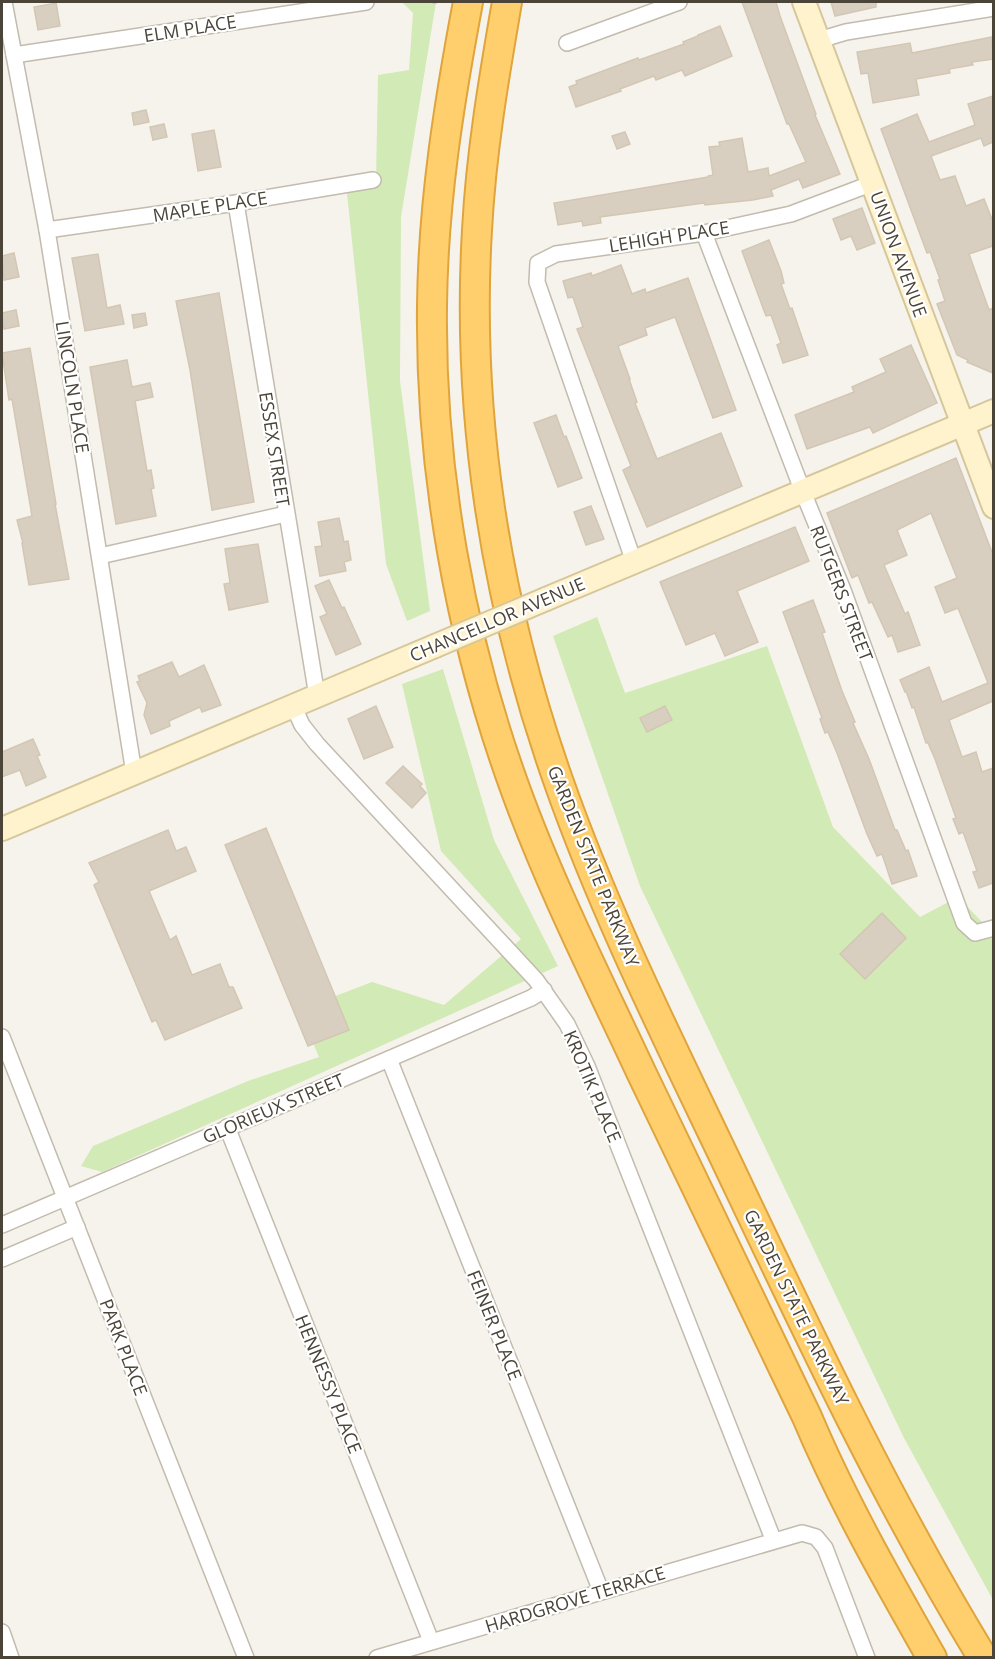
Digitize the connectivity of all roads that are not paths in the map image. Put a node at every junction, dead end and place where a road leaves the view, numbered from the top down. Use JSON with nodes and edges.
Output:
{"nodes":[{"id":1,"x":4,"y":2,"type":"edge"},
{"id":2,"x":366,"y":2,"type":"edge"},
{"id":3,"x":468,"y":2,"type":"edge"},
{"id":4,"x":507,"y":2,"type":"edge"},
{"id":5,"x":679,"y":2,"type":"edge"},
{"id":6,"x":804,"y":2,"type":"edge"},
{"id":7,"x":993,"y":8,"type":"edge"},
{"id":8,"x":819,"y":39,"type":"junction"},
{"id":9,"x":567,"y":43,"type":"dead end"},
{"id":10,"x":14,"y":55,"type":"junction"},
{"id":11,"x":373,"y":180,"type":"dead end"},
{"id":12,"x":873,"y":183,"type":"junction"},
{"id":13,"x":236,"y":203,"type":"junction"},
{"id":14,"x":47,"y":230,"type":"junction"},
{"id":15,"x":704,"y":233,"type":"junction"},
{"id":16,"x":993,"y":411,"type":"edge"},
{"id":17,"x":962,"y":425,"type":"junction"},
{"id":18,"x":803,"y":492,"type":"junction"},
{"id":19,"x":993,"y":507,"type":"edge"},
{"id":20,"x":286,"y":514,"type":"junction"},
{"id":21,"x":100,"y":556,"type":"junction"},
{"id":22,"x":634,"y":562,"type":"junction"},
{"id":23,"x":317,"y":696,"type":"junction"},
{"id":24,"x":293,"y":705,"type":"junction"},
{"id":25,"x":134,"y":773,"type":"junction"},
{"id":26,"x":2,"y":829,"type":"edge"},
{"id":27,"x":993,"y":928,"type":"edge"},
{"id":28,"x":544,"y":990,"type":"junction"},
{"id":29,"x":2,"y":1037,"type":"edge"},
{"id":30,"x":389,"y":1059,"type":"junction"},
{"id":31,"x":227,"y":1127,"type":"junction"},
{"id":32,"x":65,"y":1197,"type":"junction"},
{"id":33,"x":2,"y":1225,"type":"edge"},
{"id":34,"x":77,"y":1227,"type":"junction"},
{"id":35,"x":2,"y":1259,"type":"edge"},
{"id":36,"x":773,"y":1539,"type":"junction"},
{"id":37,"x":601,"y":1591,"type":"junction"},
{"id":38,"x":2,"y":1632,"type":"edge"},
{"id":39,"x":431,"y":1641,"type":"junction"},
{"id":40,"x":12,"y":1658,"type":"edge"},
{"id":41,"x":246,"y":1658,"type":"edge"},
{"id":42,"x":377,"y":1658,"type":"edge"},
{"id":43,"x":867,"y":1658,"type":"edge"},
{"id":44,"x":932,"y":1658,"type":"edge"},
{"id":45,"x":983,"y":1658,"type":"edge"}],
"edges":[{"from":1,"to":10,"type":"street","name":"LINCOLN PLACE"},
{"from":2,"to":10,"type":"street","name":"ELM PLACE"},
{"from":3,"to":44,"type":"highway"},
{"from":4,"to":45,"type":"highway","name":"GARDEN STATE PARKWAY"},
{"from":5,"to":9,"type":"street"},
{"from":6,"to":8,"type":"main road","name":"UNION AVENUE"},
{"from":7,"to":8,"type":"street"},
{"from":8,"to":12,"type":"main road","name":"UNION AVENUE"},
{"from":10,"to":14,"type":"street","name":"LINCOLN PLACE"},
{"from":11,"to":13,"type":"street","name":"MAPLE PLACE"},
{"from":12,"to":15,"type":"street","name":"LEHIGH PLACE"},
{"from":12,"to":17,"type":"main road","name":"UNION AVENUE"},
{"from":13,"to":14,"type":"street","name":"MAPLE PLACE"},
{"from":13,"to":20,"type":"street","name":"ESSEX STREET"},
{"from":14,"to":21,"type":"street","name":"LINCOLN PLACE"},
{"from":15,"to":18,"type":"street","name":"RUTGERS STREET"},
{"from":15,"to":22,"type":"street","name":"LEHIGH PLACE"},
{"from":16,"to":17,"type":"main road","name":"CHANCELLOR AVENUE"},
{"from":17,"to":18,"type":"main road","name":"CHANCELLOR AVENUE"},
{"from":17,"to":19,"type":"main road","name":"UNION AVENUE"},
{"from":18,"to":22,"type":"main road","name":"CHANCELLOR AVENUE"},
{"from":18,"to":27,"type":"street","name":"RUTGERS STREET"},
{"from":20,"to":21,"type":"street"},
{"from":20,"to":23,"type":"street","name":"ESSEX STREET"},
{"from":21,"to":25,"type":"street","name":"LINCOLN PLACE"},
{"from":22,"to":23,"type":"main road","name":"CHANCELLOR AVENUE","bridge":true},
{"from":23,"to":24,"type":"main road","name":"CHANCELLOR AVENUE"},
{"from":24,"to":25,"type":"main road","name":"CHANCELLOR AVENUE"},
{"from":24,"to":28,"type":"street","name":"KROTIK PLACE"},
{"from":25,"to":26,"type":"main road","name":"CHANCELLOR AVENUE"},
{"from":28,"to":30,"type":"street","name":"GLORIEUX STREET"},
{"from":28,"to":36,"type":"street","name":"KROTIK PLACE"},
{"from":29,"to":32,"type":"street","name":"PARK PLACE"},
{"from":30,"to":31,"type":"street","name":"GLORIEUX STREET"},
{"from":30,"to":37,"type":"street","name":"FEINER PLACE"},
{"from":31,"to":32,"type":"street","name":"GLORIEUX STREET"},
{"from":31,"to":39,"type":"street","name":"HENNESSY PLACE"},
{"from":32,"to":33,"type":"street","name":"GLORIEUX STREET"},
{"from":32,"to":34,"type":"street","name":"PARK PLACE"},
{"from":34,"to":35,"type":"street"},
{"from":34,"to":41,"type":"street","name":"PARK PLACE"},
{"from":36,"to":37,"type":"street","name":"HARDGROVE TERRACE"},
{"from":36,"to":43,"type":"street","name":"HARDGROVE TERRACE"},
{"from":37,"to":39,"type":"street","name":"HARDGROVE TERRACE"},
{"from":38,"to":40,"type":"street"},
{"from":39,"to":42,"type":"street","name":"HARDGROVE TERRACE"}]}
